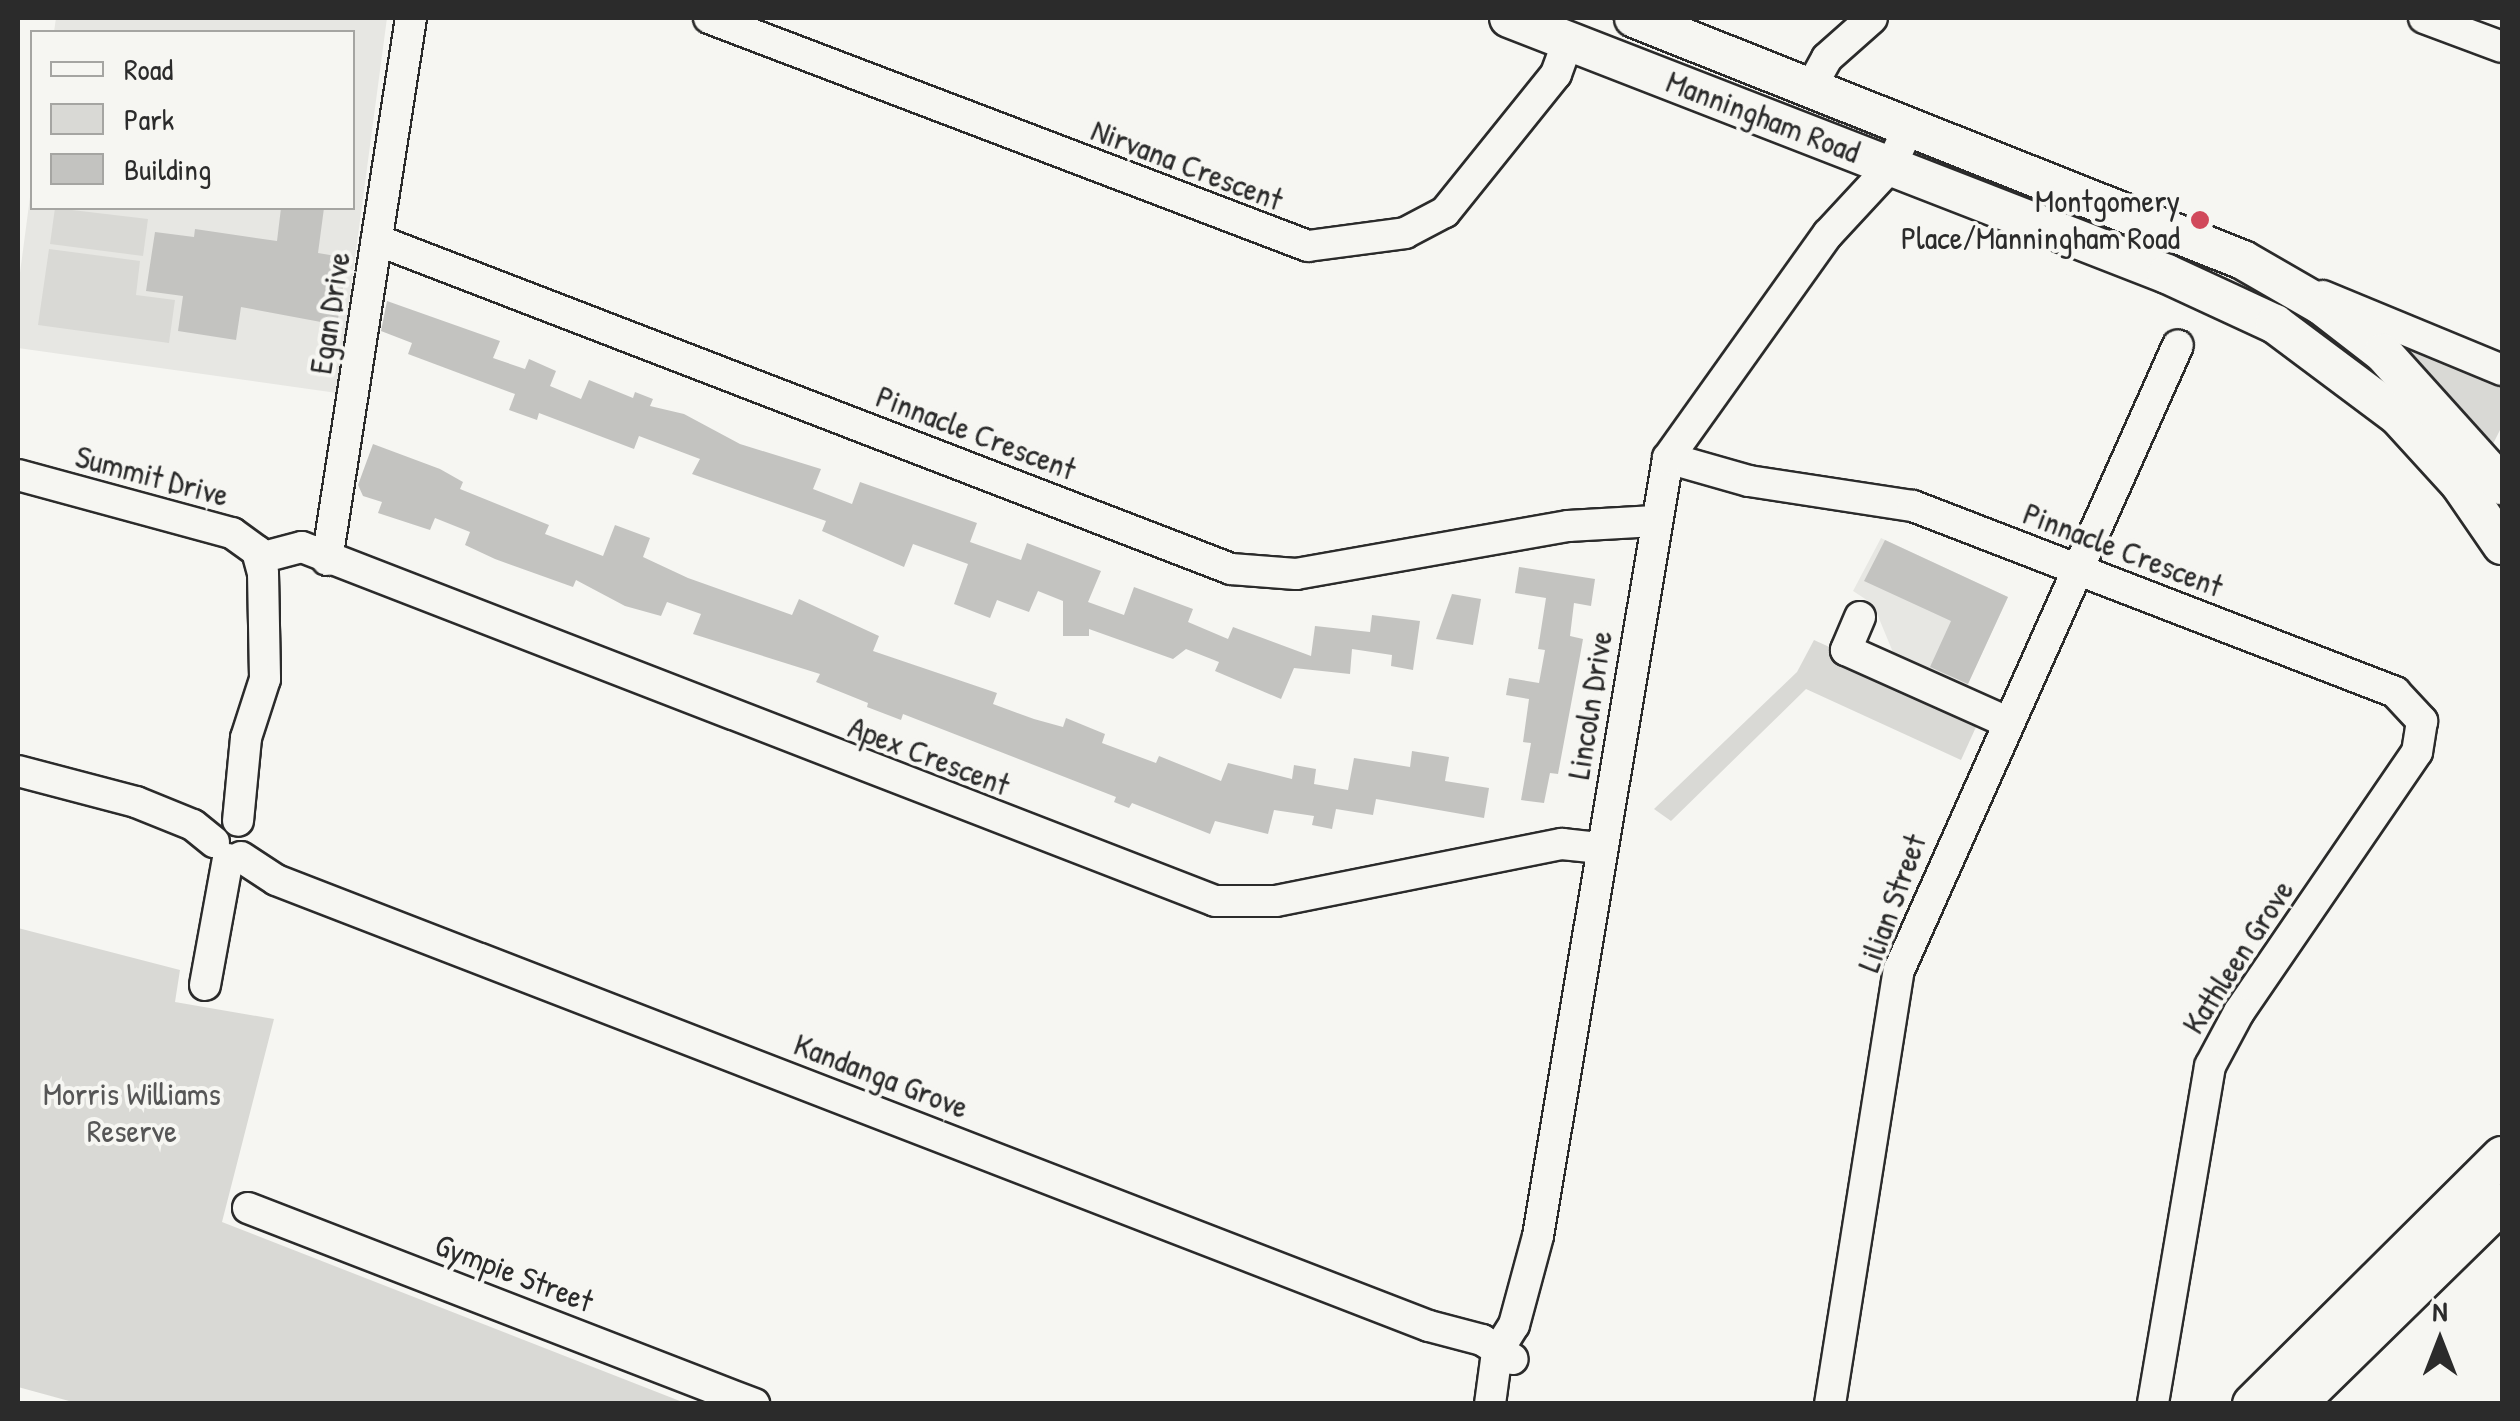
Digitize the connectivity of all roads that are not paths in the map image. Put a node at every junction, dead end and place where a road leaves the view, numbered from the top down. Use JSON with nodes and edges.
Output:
{"nodes":[{"id":1,"x":410,"y":18,"type":"edge"},
{"id":2,"x":708,"y":18,"type":"edge"},
{"id":3,"x":1512,"y":18,"type":"edge"},
{"id":4,"x":1637,"y":18,"type":"edge"},
{"id":5,"x":1872,"y":18,"type":"edge"},
{"id":6,"x":2424,"y":18,"type":"edge"},
{"id":7,"x":1568,"y":41,"type":"junction"},
{"id":8,"x":2502,"y":48,"type":"edge"},
{"id":9,"x":1812,"y":87,"type":"junction"},
{"id":10,"x":1910,"y":125,"type":"junction"},
{"id":11,"x":1879,"y":162,"type":"junction"},
{"id":12,"x":377,"y":240,"type":"junction"},
{"id":13,"x":2269,"y":274,"type":"junction"},
{"id":14,"x":2178,"y":346,"type":"dead end"},
{"id":15,"x":2502,"y":370,"type":"edge"},
{"id":16,"x":2501,"y":470,"type":"edge"},
{"id":17,"x":18,"y":475,"type":"edge"},
{"id":18,"x":1662,"y":490,"type":"junction"},
{"id":19,"x":2502,"y":546,"type":"edge"},
{"id":20,"x":260,"y":558,"type":"junction"},
{"id":21,"x":327,"y":560,"type":"junction"},
{"id":22,"x":2076,"y":568,"type":"junction"},
{"id":23,"x":1860,"y":616,"type":"dead end"},
{"id":24,"x":2005,"y":721,"type":"junction"},
{"id":25,"x":2418,"y":752,"type":"joint"},
{"id":26,"x":18,"y":771,"type":"edge"},
{"id":27,"x":233,"y":840,"type":"junction"},
{"id":28,"x":1600,"y":857,"type":"junction"},
{"id":29,"x":205,"y":984,"type":"dead end"},
{"id":30,"x":2502,"y":1156,"type":"edge"},
{"id":31,"x":2502,"y":1203,"type":"edge"},
{"id":32,"x":248,"y":1208,"type":"dead end"},
{"id":33,"x":1502,"y":1354,"type":"junction"},
{"id":34,"x":754,"y":1404,"type":"edge"},
{"id":35,"x":1490,"y":1404,"type":"edge"},
{"id":36,"x":1503,"y":1404,"type":"edge"},
{"id":37,"x":1830,"y":1404,"type":"edge"},
{"id":38,"x":2153,"y":1404,"type":"edge"},
{"id":39,"x":2252,"y":1404,"type":"edge"},
{"id":40,"x":2296,"y":1404,"type":"edge"}],
"edges":[{"from":1,"to":12,"type":"street","name":"Egan Drive"},
{"from":2,"to":7,"type":"street","name":"Nirvana Crescent"},
{"from":3,"to":7,"type":"main road","name":"Manningham Road"},
{"from":4,"to":9,"type":"main road","name":"Manningham Road"},
{"from":5,"to":9,"type":"street"},
{"from":6,"to":8,"type":"street"},
{"from":7,"to":11,"type":"main road","name":"Manningham Road"},
{"from":9,"to":10,"type":"main road","name":"Manningham Road"},
{"from":10,"to":11,"type":"street","name":"Lincoln Drive"},
{"from":10,"to":13,"type":"main road","name":"Manningham Road"},
{"from":11,"to":18,"type":"street","name":"Lincoln Drive"},
{"from":11,"to":19,"type":"main road","name":"Manningham Road"},
{"from":12,"to":18,"type":"street","name":"Pinnacle Crescent"},
{"from":12,"to":21,"type":"street","name":"Egan Drive"},
{"from":13,"to":15,"type":"street"},
{"from":13,"to":16,"type":"main road","name":"Manningham Road"},
{"from":14,"to":22,"type":"street","name":"Lilian Street"},
{"from":17,"to":20,"type":"street","name":"Summit Drive"},
{"from":18,"to":22,"type":"street","name":"Pinnacle Crescent"},
{"from":18,"to":28,"type":"street","name":"Lincoln Drive"},
{"from":20,"to":21,"type":"street"},
{"from":20,"to":27,"type":"street"},
{"from":21,"to":28,"type":"street","name":"Apex Crescent"},
{"from":22,"to":24,"type":"street","name":"Lilian Street"},
{"from":22,"to":25,"type":"street","name":"Pinnacle Crescent"},
{"from":23,"to":24,"type":"street"},
{"from":24,"to":37,"type":"street","name":"Lilian Street"},
{"from":25,"to":38,"type":"street","name":"Kathleen Grove"},
{"from":26,"to":27,"type":"street","name":"Kandanga Grove"},
{"from":27,"to":29,"type":"street"},
{"from":27,"to":33,"type":"street","name":"Kandanga Grove"},
{"from":28,"to":33,"type":"street","name":"Lincoln Drive"},
{"from":30,"to":39,"type":"main road"},
{"from":31,"to":40,"type":"main road"},
{"from":32,"to":34,"type":"street","name":"Gympie Street"},
{"from":33,"to":35,"type":"street","name":"Lincoln Drive"},
{"from":33,"to":36,"type":"street","name":"Lincoln Drive"}]}
